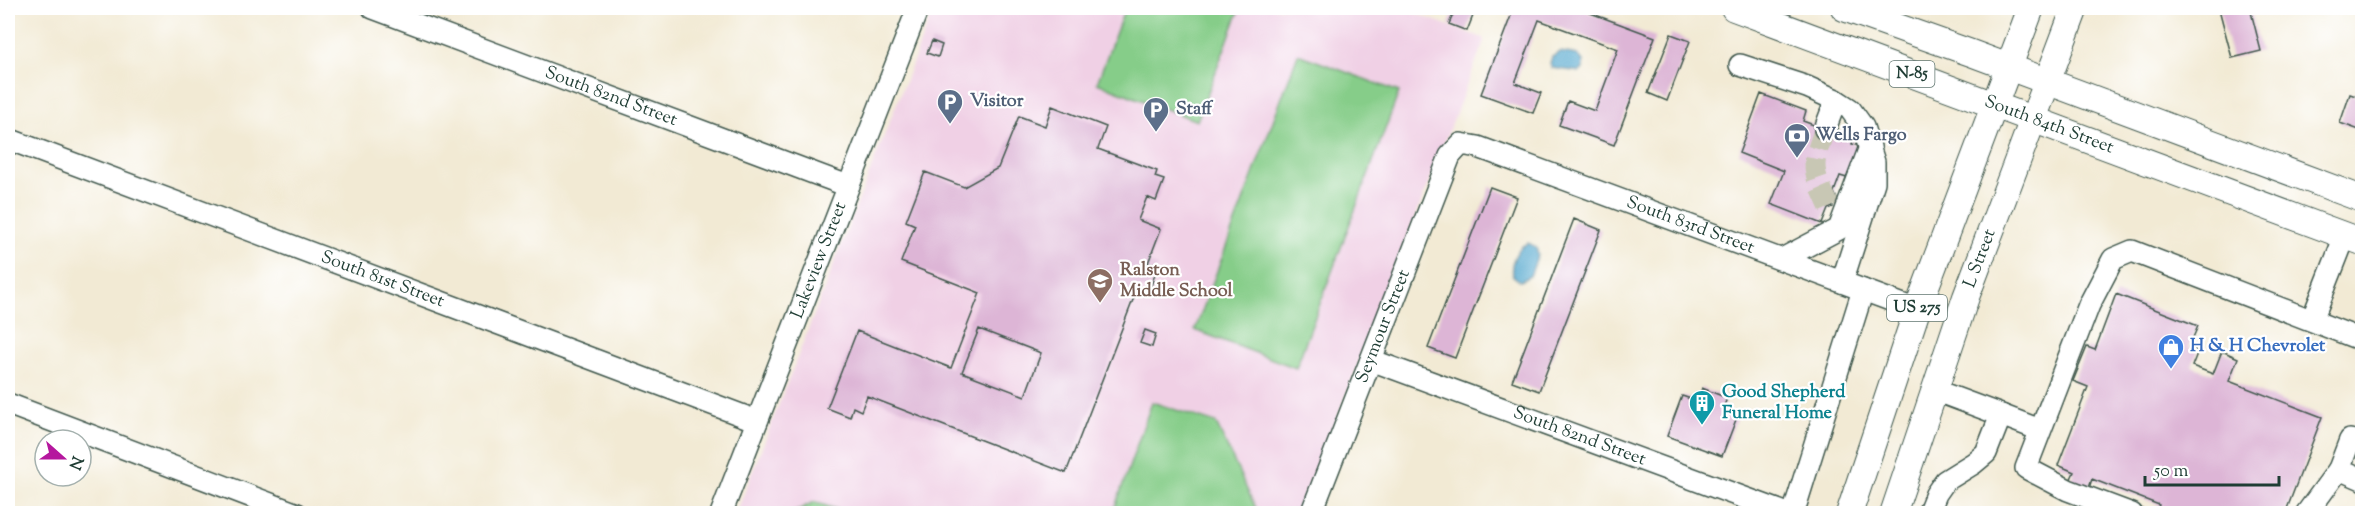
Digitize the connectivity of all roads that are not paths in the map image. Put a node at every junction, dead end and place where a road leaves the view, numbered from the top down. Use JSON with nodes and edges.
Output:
{"nodes":[{"id":1,"x":373,"y":8,"type":"edge"},
{"id":2,"x":918,"y":8,"type":"edge"},
{"id":3,"x":1734,"y":8,"type":"edge"},
{"id":4,"x":1844,"y":8,"type":"edge"},
{"id":5,"x":2031,"y":8,"type":"edge"},
{"id":6,"x":2075,"y":8,"type":"edge"},
{"id":7,"x":1740,"y":65,"type":"dead end"},
{"id":8,"x":2008,"y":66,"type":"junction"},
{"id":9,"x":2047,"y":81,"type":"junction"},
{"id":10,"x":1836,"y":100,"type":"junction"},
{"id":11,"x":1993,"y":105,"type":"junction"},
{"id":12,"x":2032,"y":120,"type":"junction"},
{"id":13,"x":1825,"y":129,"type":"tunnel mouth"},
{"id":14,"x":8,"y":138,"type":"edge"},
{"id":15,"x":1461,"y":144,"type":"joint"},
{"id":16,"x":1870,"y":146,"type":"junction"},
{"id":17,"x":848,"y":186,"type":"junction"},
{"id":18,"x":2362,"y":199,"type":"edge"},
{"id":19,"x":1830,"y":208,"type":"tunnel mouth"},
{"id":20,"x":1839,"y":230,"type":"junction"},
{"id":21,"x":2354,"y":239,"type":"edge"},
{"id":22,"x":1853,"y":254,"type":"junction"},
{"id":23,"x":1782,"y":259,"type":"junction"},
{"id":24,"x":1842,"y":282,"type":"junction"},
{"id":25,"x":1863,"y":290,"type":"junction"},
{"id":26,"x":1917,"y":310,"type":"junction"},
{"id":27,"x":2312,"y":320,"type":"junction"},
{"id":28,"x":2362,"y":340,"type":"edge"},
{"id":29,"x":1371,"y":360,"type":"junction"},
{"id":30,"x":1934,"y":390,"type":"junction"},
{"id":31,"x":8,"y":404,"type":"edge"},
{"id":32,"x":2001,"y":415,"type":"junction"},
{"id":33,"x":757,"y":421,"type":"junction"},
{"id":34,"x":2040,"y":429,"type":"junction"},
{"id":35,"x":2362,"y":442,"type":"edge"},
{"id":36,"x":2338,"y":469,"type":"junction"},
{"id":37,"x":2362,"y":479,"type":"edge"},
{"id":38,"x":297,"y":513,"type":"edge"},
{"id":39,"x":721,"y":513,"type":"edge"},
{"id":40,"x":1311,"y":513,"type":"edge"},
{"id":41,"x":1788,"y":513,"type":"edge"},
{"id":42,"x":1793,"y":513,"type":"edge"},
{"id":43,"x":1849,"y":513,"type":"edge"},
{"id":44,"x":1893,"y":513,"type":"edge"},
{"id":45,"x":1928,"y":513,"type":"edge"},
{"id":46,"x":2132,"y":513,"type":"edge"},
{"id":47,"x":2306,"y":513,"type":"edge"}],
"edges":[{"from":1,"to":17,"type":"street","name":"South 82nd Street"},
{"from":2,"to":17,"type":"street","name":"Lakeview Street"},
{"from":3,"to":11,"type":"main road","name":"South 84th Street","number":"N-85"},
{"from":4,"to":8,"type":"main road","number":"N-85"},
{"from":5,"to":8,"type":"main road","number":"US 275"},
{"from":6,"to":9,"type":"main road","name":"L Street","number":"US 275"},
{"from":7,"to":10,"type":"street"},
{"from":8,"to":9,"type":"main road","number":"N-85"},
{"from":8,"to":11,"type":"main road","number":"US 275"},
{"from":9,"to":12,"type":"main road","name":"L Street","number":"US 275"},
{"from":9,"to":18,"type":"main road"},
{"from":10,"to":13,"type":"street"},
{"from":10,"to":16,"type":"street"},
{"from":11,"to":12,"type":"main road","name":"South 84th Street","number":"N-85"},
{"from":11,"to":26,"type":"main road","number":"US 275"},
{"from":12,"to":21,"type":"main road","name":"South 84th Street"},
{"from":12,"to":30,"type":"main road","name":"L Street","number":"US 275"},
{"from":14,"to":33,"type":"street","name":"South 81st Street"},
{"from":15,"to":23,"type":"street","name":"South 83rd Street"},
{"from":15,"to":29,"type":"street","name":"Seymour Street"},
{"from":16,"to":20,"type":"street"},
{"from":16,"to":22,"type":"street"},
{"from":17,"to":33,"type":"street","name":"Lakeview Street"},
{"from":19,"to":20,"type":"street"},
{"from":20,"to":22,"type":"street"},
{"from":20,"to":23,"type":"street"},
{"from":21,"to":27,"type":"street"},
{"from":22,"to":24,"type":"street"},
{"from":23,"to":24,"type":"street","name":"South 83rd Street"},
{"from":24,"to":25,"type":"street","name":"South 83rd Street"},
{"from":25,"to":26,"type":"street","name":"South 83rd Street"},
{"from":25,"to":42,"type":"street"},
{"from":26,"to":43,"type":"main road","number":"US 275"},
{"from":27,"to":28,"type":"street"},
{"from":27,"to":34,"type":"street"},
{"from":29,"to":40,"type":"street","name":"Seymour Street"},
{"from":29,"to":41,"type":"street","name":"South 82nd Street"},
{"from":30,"to":32,"type":"street"},
{"from":30,"to":44,"type":"main road","name":"L Street","number":"US 275"},
{"from":31,"to":38,"type":"street"},
{"from":32,"to":34,"type":"street"},
{"from":32,"to":45,"type":"street"},
{"from":33,"to":39,"type":"street","name":"Lakeview Street"},
{"from":34,"to":46,"type":"street"},
{"from":35,"to":36,"type":"street"},
{"from":36,"to":37,"type":"street"},
{"from":36,"to":47,"type":"street"}]}
